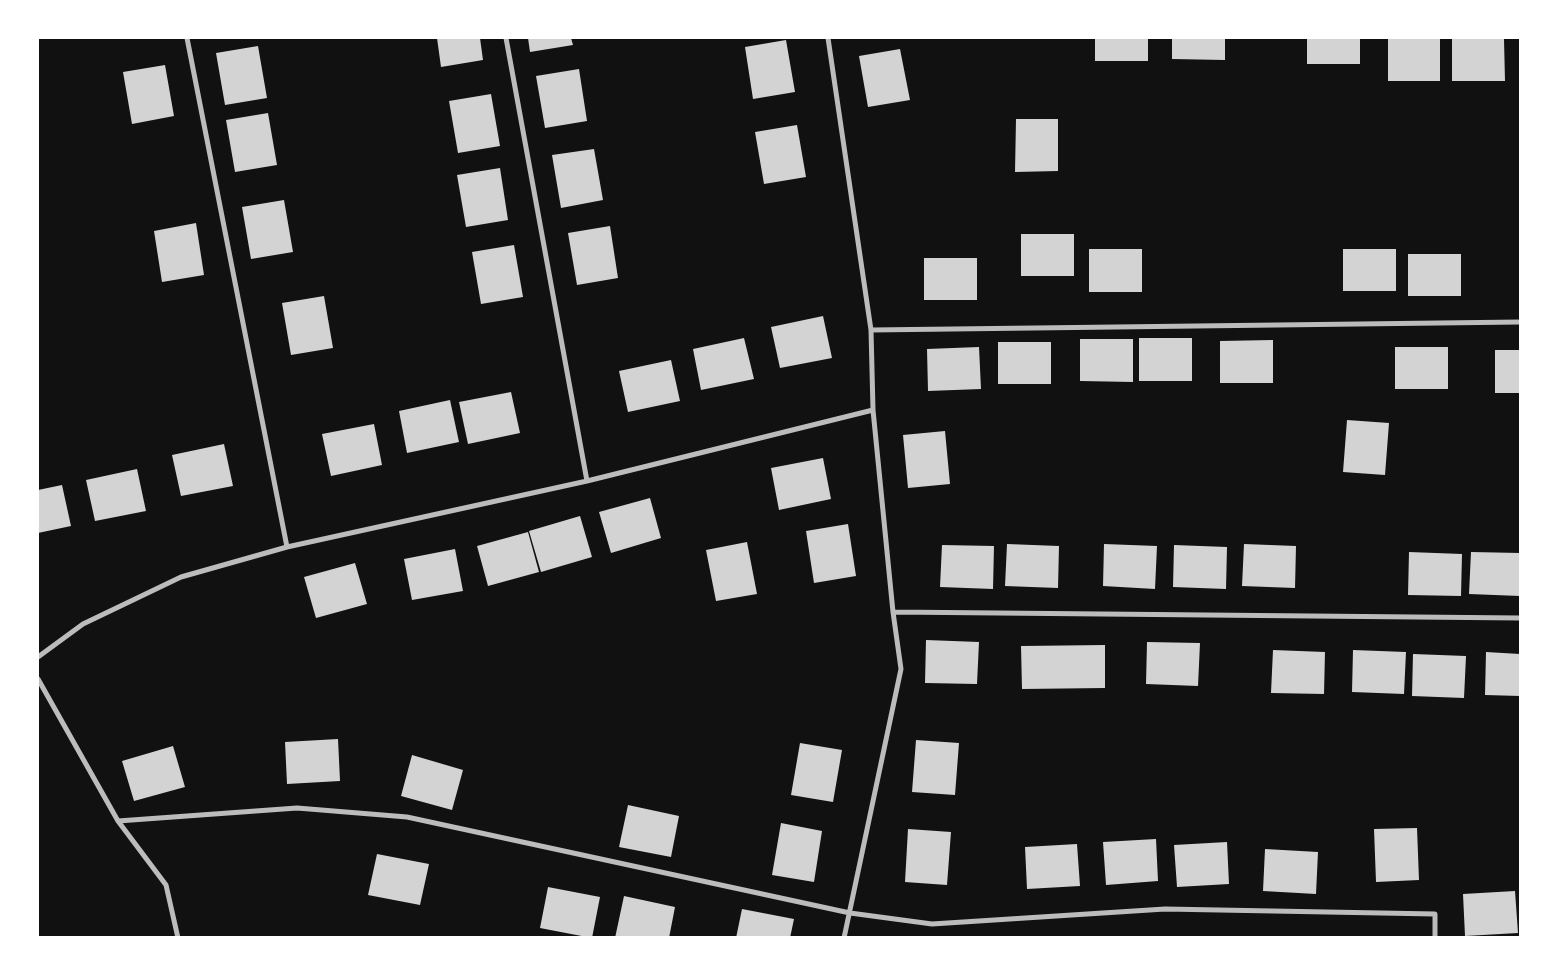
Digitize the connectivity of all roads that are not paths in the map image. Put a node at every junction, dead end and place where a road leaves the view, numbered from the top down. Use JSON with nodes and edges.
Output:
{"nodes":[{"id":1,"x":187,"y":38,"type":"edge"},
{"id":2,"x":506,"y":38,"type":"edge"},
{"id":3,"x":828,"y":38,"type":"edge"},
{"id":4,"x":1520,"y":322,"type":"edge"},
{"id":5,"x":871,"y":330,"type":"junction"},
{"id":6,"x":873,"y":410,"type":"junction"},
{"id":7,"x":587,"y":480,"type":"junction"},
{"id":8,"x":287,"y":547,"type":"junction"},
{"id":9,"x":893,"y":612,"type":"junction"},
{"id":10,"x":1520,"y":618,"type":"edge"},
{"id":11,"x":38,"y":657,"type":"edge"},
{"id":12,"x":38,"y":679,"type":"edge"},
{"id":13,"x":118,"y":822,"type":"junction"},
{"id":14,"x":850,"y":914,"type":"junction"},
{"id":15,"x":178,"y":938,"type":"edge"},
{"id":16,"x":844,"y":938,"type":"edge"},
{"id":17,"x":1435,"y":938,"type":"edge"}],
"edges":[{"from":1,"to":8,"type":"street"},
{"from":2,"to":7,"type":"street"},
{"from":3,"to":5,"type":"street"},
{"from":4,"to":5,"type":"street"},
{"from":5,"to":6,"type":"street"},
{"from":6,"to":7,"type":"street"},
{"from":6,"to":9,"type":"street"},
{"from":7,"to":8,"type":"street"},
{"from":8,"to":11,"type":"street"},
{"from":9,"to":10,"type":"street"},
{"from":9,"to":14,"type":"street"},
{"from":12,"to":13,"type":"street"},
{"from":13,"to":14,"type":"street"},
{"from":13,"to":15,"type":"street"},
{"from":14,"to":16,"type":"street"},
{"from":14,"to":17,"type":"street"}]}
